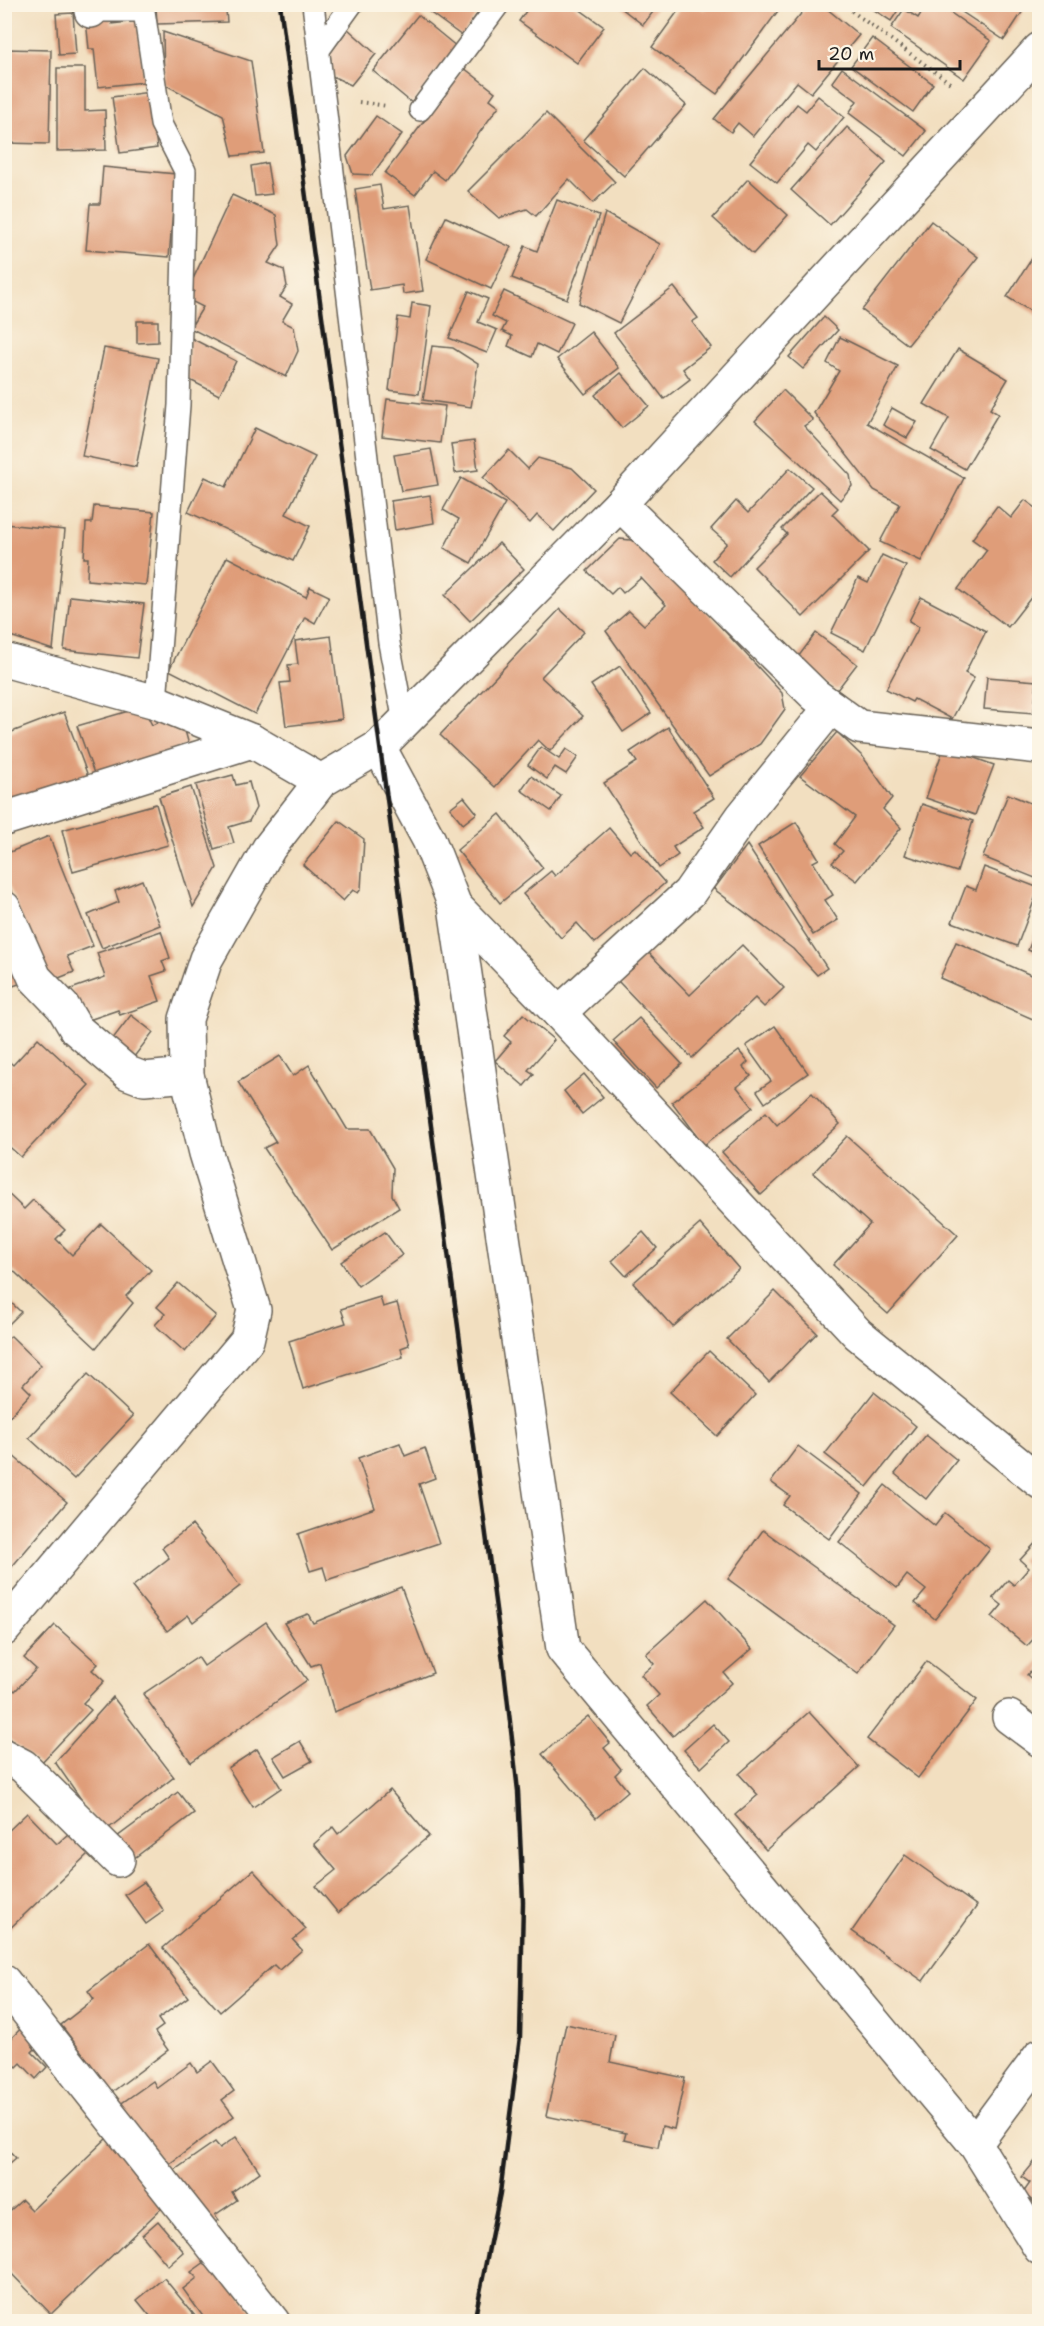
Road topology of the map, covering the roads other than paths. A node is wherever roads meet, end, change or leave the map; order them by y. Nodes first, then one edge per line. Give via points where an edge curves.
1 (313, 4) edge
2 (352, 4) edge
3 (499, 4) edge
4 (90, 8) edge
5 (1040, 49) edge
6 (319, 50) junction
7 (420, 110) road end
8 (620, 504) junction
9 (4, 660) edge
10 (156, 702) junction
11 (831, 707) junction
12 (404, 722) junction
13 (252, 741) junction
14 (379, 747) junction
15 (1040, 747) edge
16 (321, 781) junction
17 (4, 819) edge
18 (455, 906) junction
19 (4, 908) edge
20 (559, 1013) junction
21 (187, 1075) junction
22 (1040, 1482) edge
23 (4, 1629) edge
24 (1009, 1717) dead end
25 (1040, 1740) edge
26 (4, 1756) edge
27 (118, 1860) dead end
28 (4, 1982) edge
29 (1040, 2056) edge
30 (975, 2145) junction
31 (1040, 2248) edge
32 (273, 2322) edge

1 - 6 lane
2 - 6 lane
3 - 7 lane
4 - 10 lane via 144,10 161,124 185,171 179,405
5 - 8 street
6 - 12 lane via 388,643
8 - 11 street
8 - 12 street
9 - 10 street
10 - 13 street
11 - 15 street via 859,727
11 - 20 street via 742,817 689,893
12 - 14 street
13 - 16 street
13 - 17 street
14 - 16 street
14 - 18 street via 429,840
16 - 21 street via 269,848 206,959 186,1018
18 - 20 street
18 - 30 street via 563,1649
19 - 21 street via 35,978 63,1007 76,1029 128,1073 144,1079
20 - 22 street via 858,1334
21 - 23 street via 206,1153 254,1310 247,1340
24 - 25 street
26 - 27 street via 23,1766
28 - 32 street
29 - 30 street
30 - 31 street

